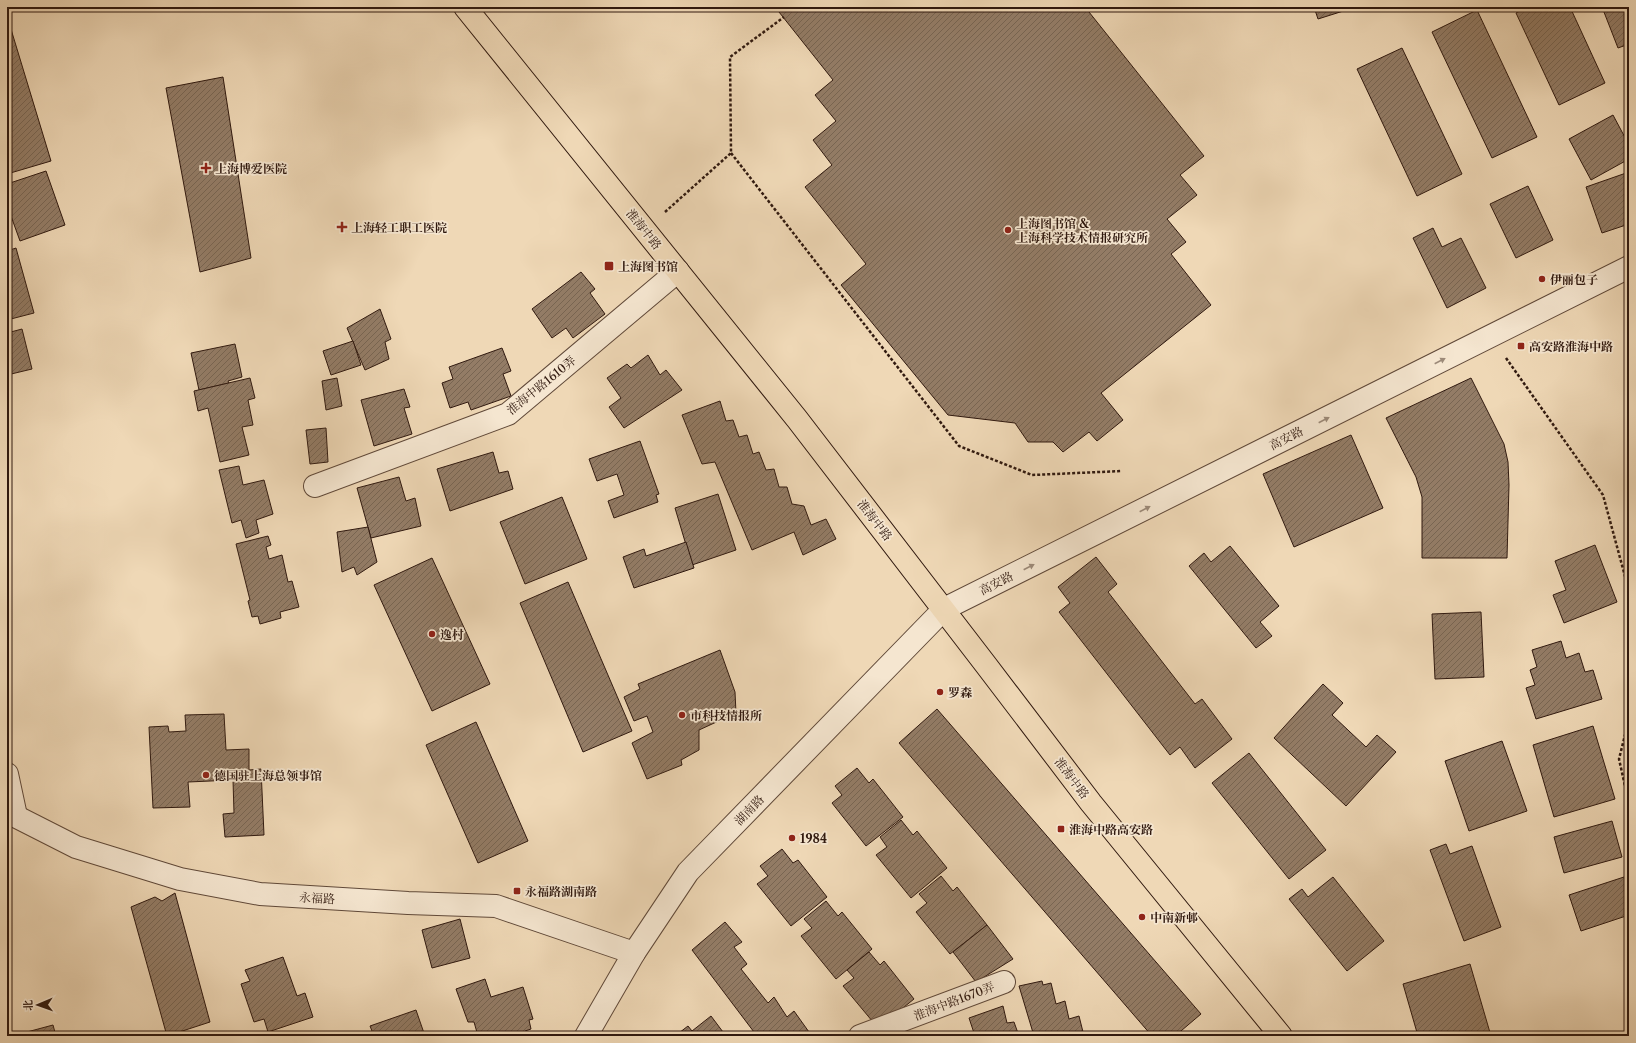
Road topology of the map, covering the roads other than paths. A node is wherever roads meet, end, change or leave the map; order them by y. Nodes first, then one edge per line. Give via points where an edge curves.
1 (466, 7) edge
2 (1629, 267) edge
3 (678, 271) junction
4 (315, 486) dead end
5 (944, 609) junction
6 (7, 774) edge
7 (12, 814) edge
8 (634, 953) junction
9 (1004, 982) dead end
10 (586, 1036) edge
11 (860, 1036) edge
12 (1281, 1036) edge

1 - 3 main road, 淮海中路
5 -> 2 street, 高安路
3 - 4 street, 淮海中路1610弄 via 508,414
3 - 5 main road, 淮海中路
5 - 8 street, 湖南路 via 688,872
5 - 12 main road, 淮海中路 via 1091,803
6 - 7 street
7 - 8 street, 永福路 via 76,847 180,879 260,894 496,906
8 - 10 street, 湖南路
9 - 11 street, 淮海中路1670弄

